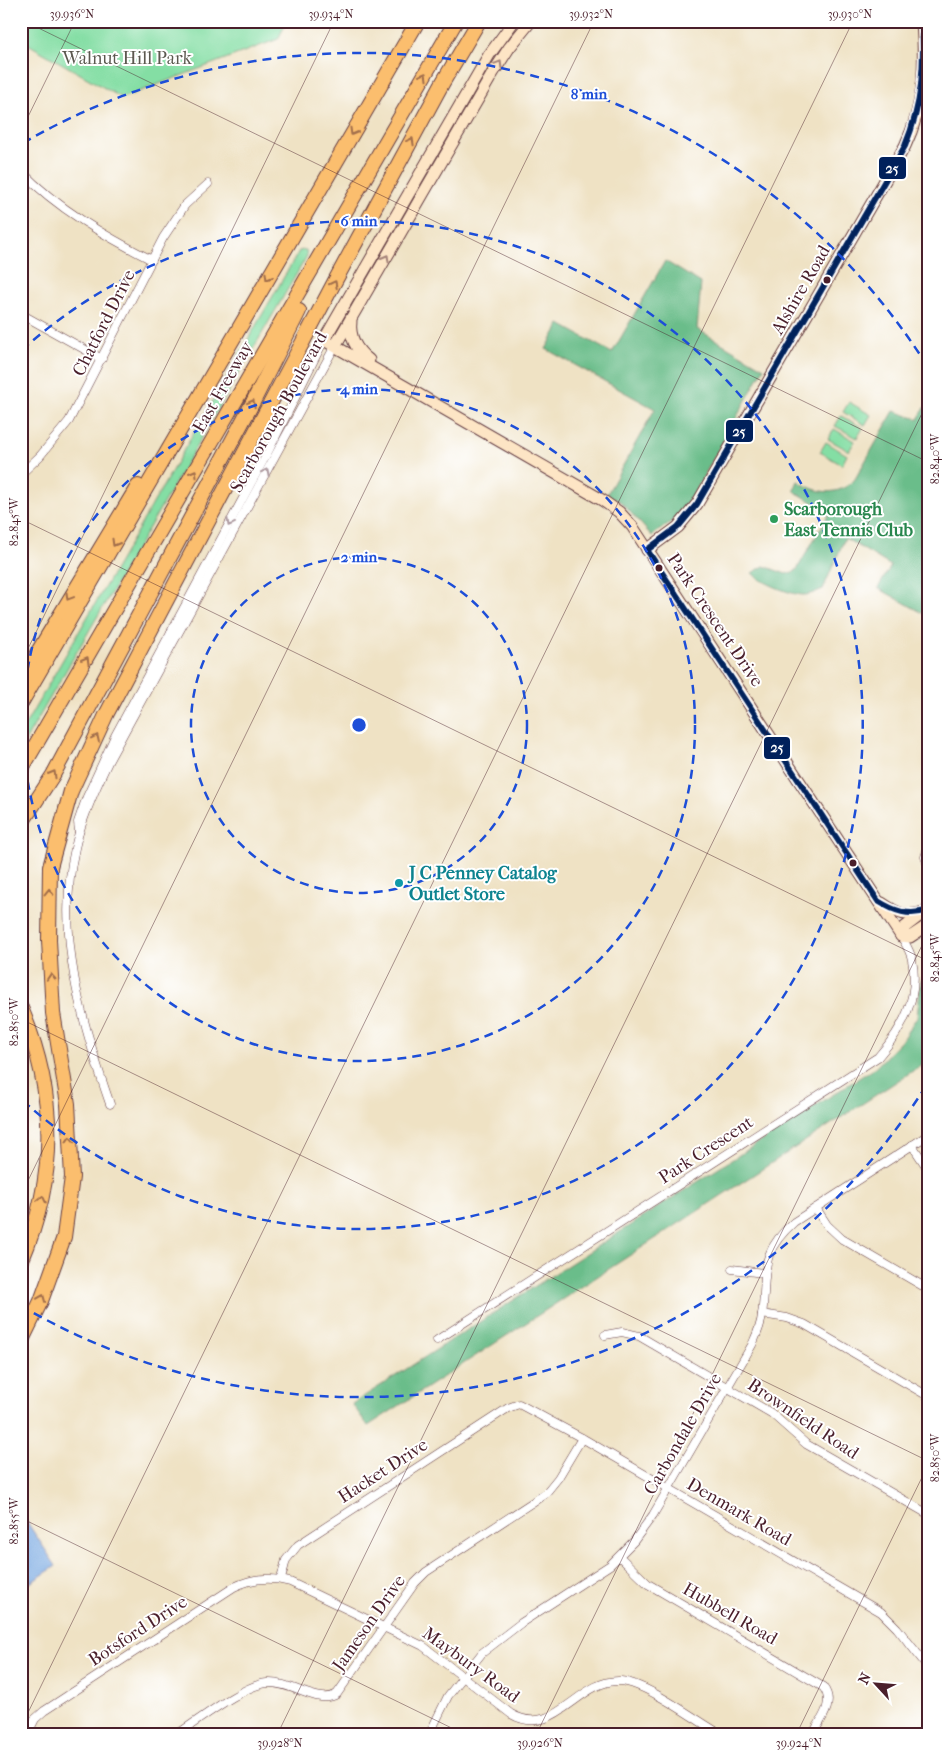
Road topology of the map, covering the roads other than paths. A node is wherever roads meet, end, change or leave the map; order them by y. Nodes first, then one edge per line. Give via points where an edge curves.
1 (418, 21) edge
2 (456, 21) edge
3 (479, 21) edge
4 (514, 21) edge
5 (531, 21) edge
6 (922, 21) edge
7 (21, 171) edge
8 (208, 184) dead end
9 (322, 253) junction
10 (152, 260) junction
11 (322, 308) junction
12 (21, 314) edge
13 (352, 316) junction
14 (244, 319) junction
15 (324, 340) junction
16 (335, 346) junction
17 (102, 359) junction
18 (392, 379) junction
19 (21, 474) edge
20 (647, 550) junction
21 (51, 628) junction
22 (21, 671) edge
23 (21, 680) edge
24 (96, 692) junction
25 (21, 702) edge
26 (61, 702) junction
27 (21, 770) edge
28 (21, 783) edge
29 (24, 820) edge
30 (79, 832) junction
31 (928, 848) edge
32 (928, 865) edge
33 (878, 901) junction
34 (927, 910) edge
35 (928, 925) edge
36 (901, 936) junction
37 (21, 1008) edge
38 (53, 1013) junction
39 (110, 1104) dead end
40 (48, 1106) junction
41 (928, 1135) edge
42 (912, 1145) junction
43 (928, 1169) edge
44 (816, 1208) junction
45 (21, 1262) edge
46 (732, 1269) dead end
47 (764, 1273) junction
48 (928, 1289) edge
49 (762, 1314) junction
50 (605, 1335) dead end
51 (437, 1340) dead end
52 (21, 1342) edge
53 (728, 1388) junction
54 (928, 1396) edge
55 (519, 1404) joint
56 (582, 1438) junction
57 (669, 1488) junction
58 (928, 1514) edge
59 (620, 1557) junction
60 (281, 1579) junction
61 (383, 1626) junction
62 (928, 1667) edge
63 (462, 1676) junction
64 (928, 1723) edge
65 (27, 1735) edge
66 (176, 1735) edge
67 (429, 1735) edge
68 (722, 1735) edge
69 (812, 1735) edge
70 (921, 1735) edge

1 -> 14 highway, East Freeway
9 -> 2 highway, East Freeway
11 -> 3 highway
4 - 15 street, Scarborough Boulevard via 494,48
13 -> 5 street, Scarborough Boulevard via 493,73
6 - 20 street, Alshire Road via 923,89 916,121 905,146 697,504 678,527
7 - 10 street via 64,208
8 - 10 street, Chatford Drive via 181,210
24 -> 9 highway via 253,402 311,288
26 -> 9 highway, East Freeway
10 - 17 street, Chatford Drive
11 - 24 highway via 224,474 124,658
38 -> 11 highway via 48,940 50,867 71,791 107,713
12 - 17 street
13 - 16 street, Scarborough Boulevard
13 - 18 street via 351,332 357,349
14 -> 21 highway
14 -> 25 highway, East Freeway
15 - 16 street, Park Crescent Drive
15 -> 30 street, Scarborough Boulevard via 266,456 115,736 86,799 78,822
16 - 18 street, Park Crescent Drive
30 -> 16 street, Scarborough Boulevard via 113,753
17 - 19 street, Chatford Drive via 69,420 45,451
18 - 20 street, Park Crescent Drive via 610,505 628,521
20 - 33 street, Park Crescent Drive
21 - 22 highway
21 - 23 highway
29 -> 24 highway via 53,775
26 - 27 highway, East Freeway
26 - 28 highway
30 - 39 street, Scarborough Boulevard via 70,875 69,950 82,1016
31 - 32 street via 925,857
33 - 34 street via 906,915 914,916
33 - 36 street, Park Crescent Drive
34 - 36 street via 905,927
35 - 36 street via 910,937
36 - 51 street, Park Crescent via 912,959 912,1003 894,1040 878,1057
37 - 40 highway via 43,1074
38 - 40 highway
52 -> 38 highway via 41,1301 64,1237 72,1177 68,1104
45 -> 40 highway via 36,1223 46,1178
41 - 42 street, Carbondale Drive
42 - 43 street
42 - 44 street, Carbondale Drive
44 - 47 street, Carbondale Drive via 780,1236
44 - 48 street via 842,1239
46 - 47 street
47 - 49 street, Carbondale Drive
49 - 53 street, Carbondale Drive via 752,1345
49 - 54 street via 804,1324
50 - 53 street, Brownfield Road via 622,1332 638,1336
53 - 57 street, Carbondale Drive
53 - 58 street, Brownfield Road via 771,1413 806,1444
55 - 56 street, Denmark Road
55 - 60 street, Hacket Drive via 508,1408 298,1545 286,1560
56 - 57 street, Denmark Road
56 - 61 street, Jameson Drive via 545,1494 426,1572 408,1590
57 - 59 street, Carbondale Drive via 643,1530
57 - 62 street, Denmark Road via 881,1612
59 - 63 street, Carbondale Drive via 494,1642
59 - 69 street, Hubbell Road via 648,1584 817,1682 828,1694 828,1707
60 - 61 street, Maybury Road
60 - 65 street, Botsford Drive via 257,1579 234,1587 44,1711 35,1718
61 - 63 street, Maybury Road via 423,1646
61 - 66 street, Jameson Drive via 333,1696 320,1698 290,1685 259,1684
63 - 67 street, Carbondale Drive
63 - 68 street, Maybury Road via 511,1714 528,1722 552,1716 598,1686 624,1682 641,1687
64 - 70 street

